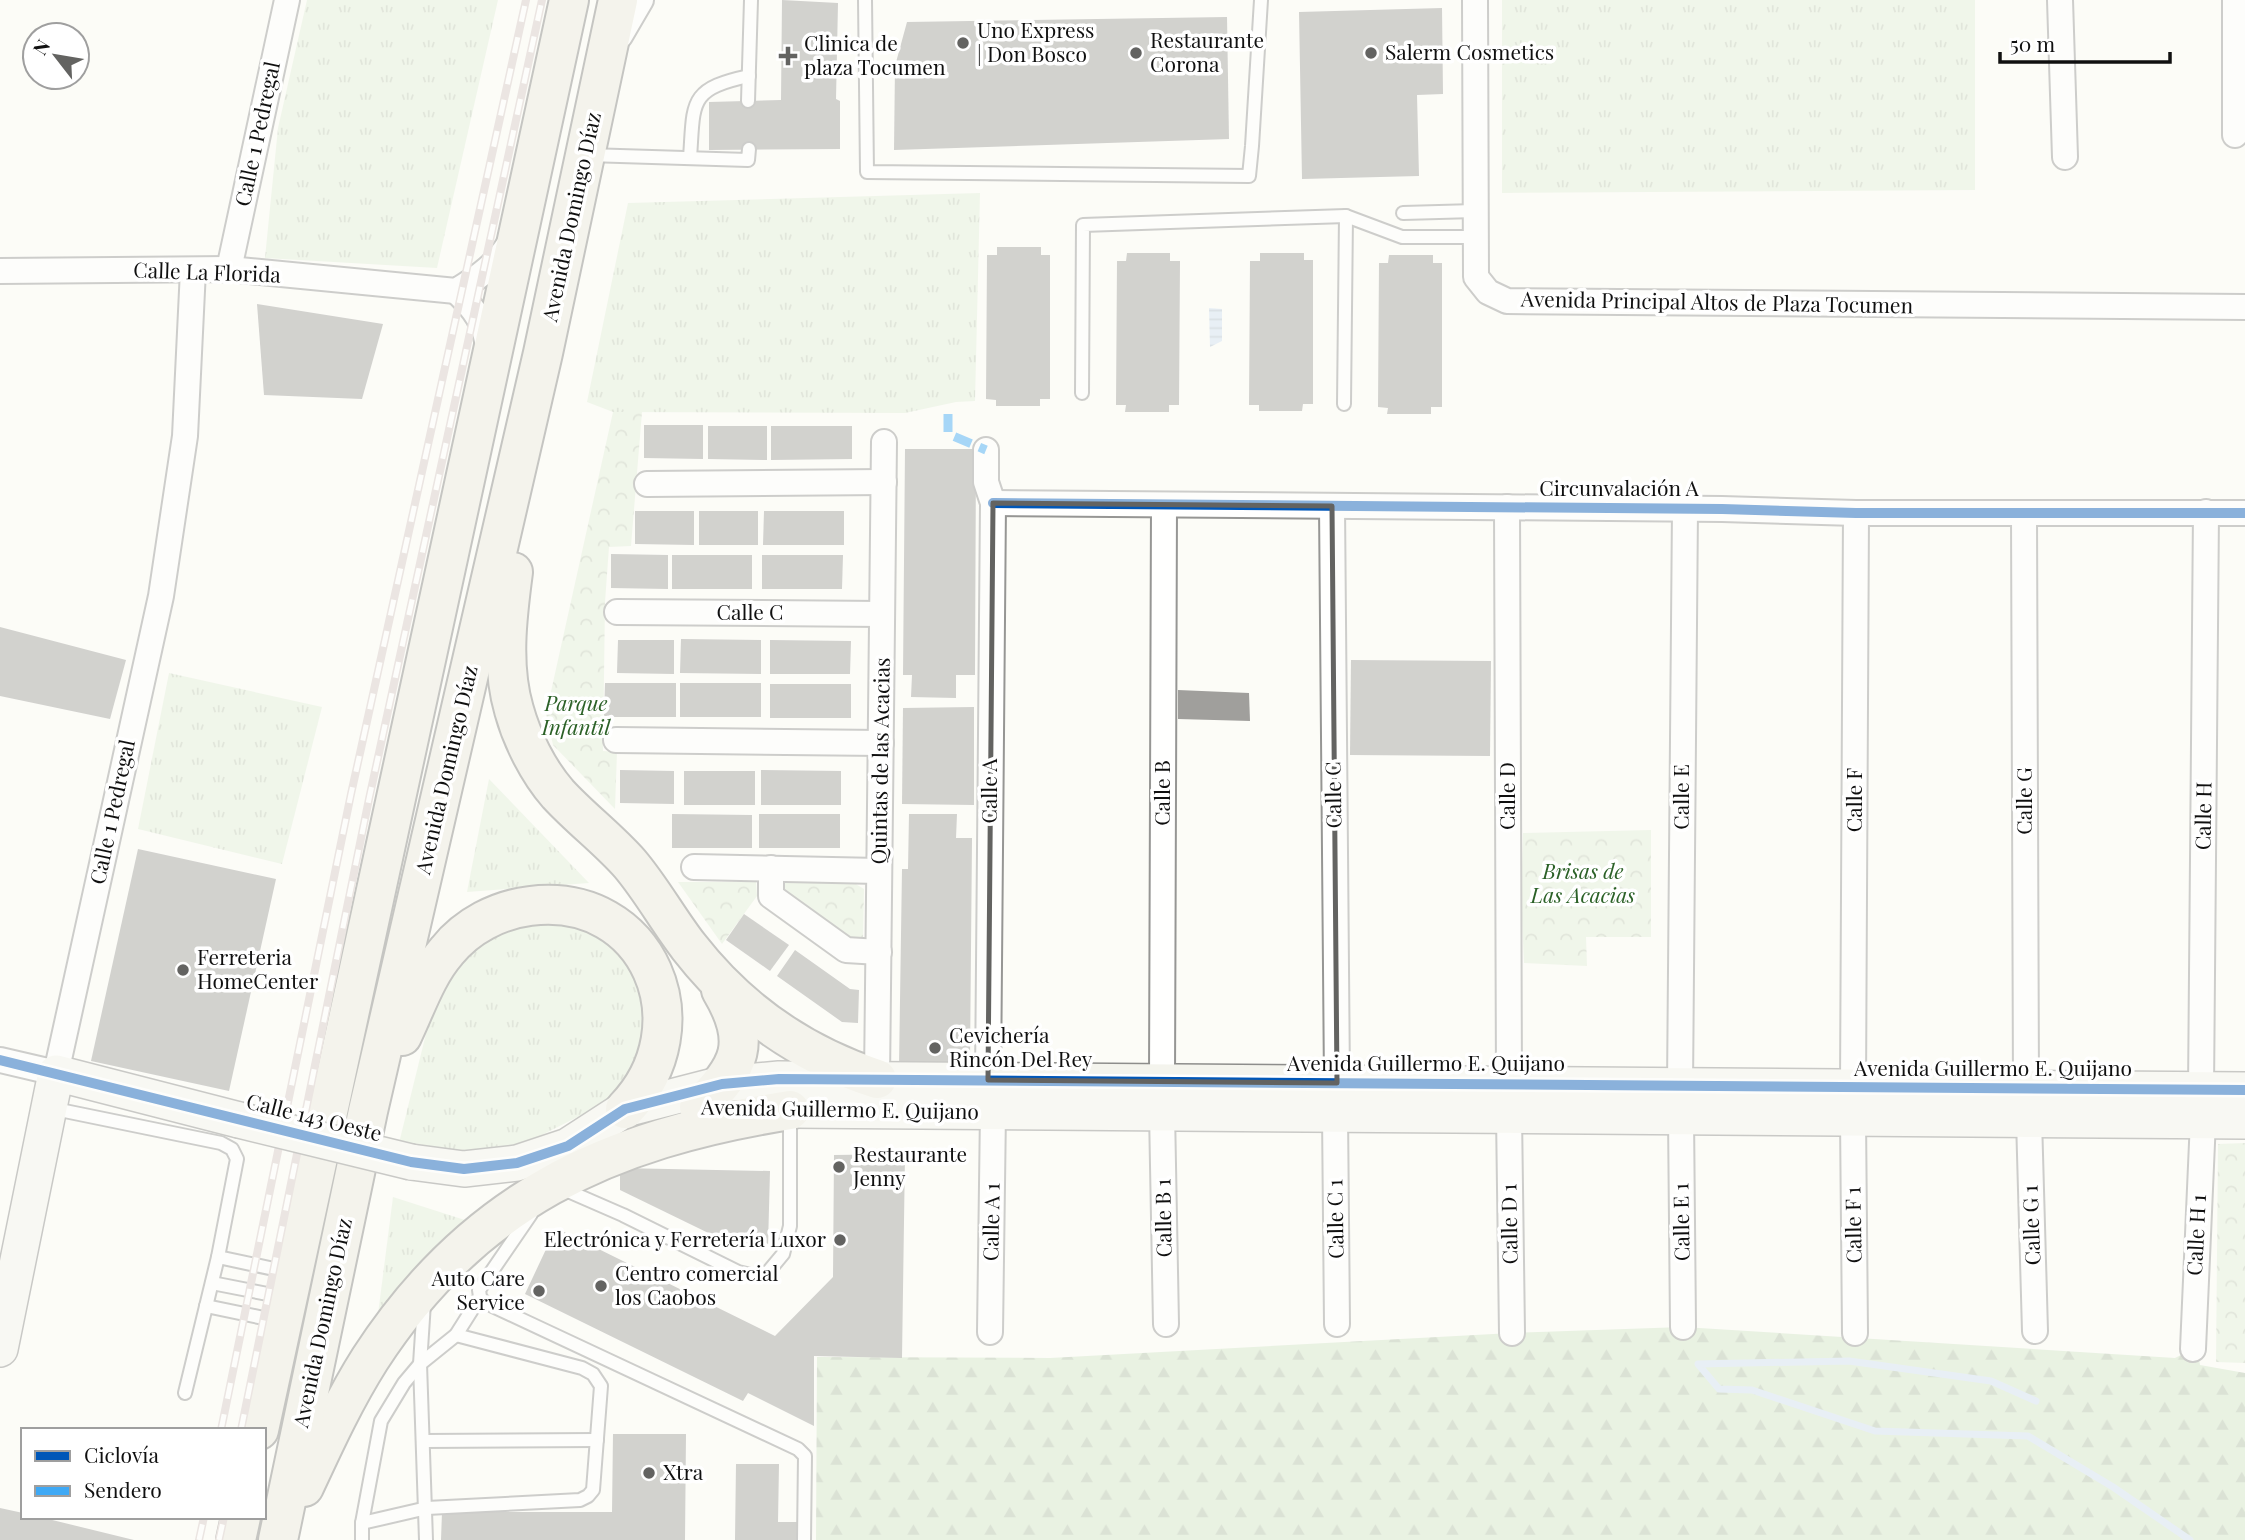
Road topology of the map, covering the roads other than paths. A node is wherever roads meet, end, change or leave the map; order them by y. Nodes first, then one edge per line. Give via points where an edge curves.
1 (286, 0) edge
2 (569, 0) edge
3 (618, 0) edge
4 (641, 0) edge
5 (751, 0) edge
6 (865, 0) edge
7 (1261, 0) edge
8 (1475, 0) edge
9 (2060, 0) edge
10 (2235, 0) edge
11 (605, 61) junction
12 (749, 76) junction
13 (748, 101) dead end
14 (2235, 135) dead end
15 (749, 149) dead end
16 (583, 155) junction
17 (2065, 157) dead end
18 (690, 158) junction
19 (1475, 211) junction
20 (1403, 213) dead end
21 (1346, 216) junction
22 (520, 223) junction
23 (1475, 237) junction
24 (229, 269) junction
25 (193, 270) junction
26 (0, 271) edge
27 (456, 291) junction
28 (2245, 307) edge
29 (543, 353) junction
30 (488, 366) junction
31 (1082, 393) dead end
32 (1345, 404) dead end
33 (884, 442) dead end
34 (986, 450) dead end
35 (884, 482) junction
36 (646, 484) dead end
37 (993, 503) junction
38 (1164, 505) junction
39 (1332, 506) junction
40 (1507, 507) junction
41 (1685, 509) junction
42 (2206, 512) junction
43 (1856, 513) junction
44 (2245, 513) edge
45 (2024, 514) junction
46 (617, 612) dead end
47 (882, 614) junction
48 (616, 740) dead end
49 (881, 743) junction
50 (694, 867) dead end
51 (771, 869) junction
52 (879, 871) junction
53 (879, 951) junction
54 (714, 978) junction
55 (0, 1060) edge
56 (56, 1073) junction
57 (877, 1079) junction
58 (837, 1080) junction
59 (2245, 1090) edge
60 (711, 1095) junction
61 (990, 1095) junction
62 (1146, 1097) junction
63 (1336, 1098) junction
64 (797, 1099) junction
65 (1509, 1100) junction
66 (1680, 1101) junction
67 (1853, 1102) junction
68 (2027, 1104) junction
69 (2202, 1105) junction
70 (49, 1108) junction
71 (368, 1111) junction
72 (619, 1113) junction
73 (2245, 1121) edge
74 (552, 1185) junction
75 (218, 1257) junction
76 (212, 1283) junction
77 (425, 1286) junction
78 (287, 1297) junction
79 (480, 1297) junction
80 (206, 1306) junction
81 (1166, 1324) dead end
82 (1337, 1324) dead end
83 (1683, 1327) dead end
84 (2035, 1331) dead end
85 (990, 1332) dead end
86 (1512, 1333) dead end
87 (1855, 1333) dead end
88 (456, 1335) junction
89 (0, 1349) edge
90 (2193, 1349) dead end
91 (420, 1364) junction
92 (185, 1392) dead end
93 (259, 1428) edge
94 (597, 1440) junction
95 (424, 1441) junction
96 (427, 1508) junction
97 (240, 1519) edge
98 (362, 1523) junction
99 (236, 1540) edge
100 (279, 1540) edge
101 (362, 1540) edge
102 (426, 1540) edge
103 (804, 1540) edge

1 - 24 street, Calle 1 Pedregal
2 - 22 main road, Avenida Domingo Díaz
3 - 11 main road, Avenida Domingo Díaz
4 - 11 street
5 - 12 lane
6 - 7 lane via 867,172 1248,176
8 - 19 street, Avenida Principal Altos de Plaza Tocumen
9 - 17 street
10 - 14 street
11 - 16 main road, Avenida Domingo Díaz
12 - 13 lane
12 - 18 lane via 719,82 704,92 694,106
15 - 18 lane via 748,160
16 - 18 lane
16 - 29 main road, Avenida Domingo Díaz
19 - 20 lane
19 - 23 street, Avenida Principal Altos de Plaza Tocumen
21 - 23 lane via 1402,237
21 - 31 lane via 1083,225
21 - 32 lane
22 - 27 street via 494,263
22 - 30 main road, Avenida Domingo Díaz
23 - 28 street, Avenida Principal Altos de Plaza Tocumen via 1476,277 1488,292 1507,301
24 - 25 street, Calle La Florida
24 - 27 street, Calle La Florida
25 - 26 street, Calle La Florida
25 - 56 street, Calle 1 Pedregal via 186,436 161,596
27 - 30 street via 483,324
29 - 54 main road via 511,587 506,652 514,710 546,777 629,863
29 - 71 main road, Avenida Domingo Díaz
30 - 78 main road, Avenida Domingo Díaz
33 - 35 street, Quintas de las Acacias
34 - 37 street, Calle A via 986,482
35 - 36 street
35 - 47 street, Quintas de las Acacias
37 - 38 street, Circunvalación A
37 - 61 street, Calle A
38 - 39 street, Circunvalación A
38 - 62 street, Calle B
39 - 40 street, Circunvalación A
39 - 63 street, Calle C
40 - 41 street, Circunvalación A
40 - 65 street, Calle D
41 - 43 street, Circunvalación A
41 - 66 street, Calle E
42 - 44 street, Circunvalación A
42 - 45 street, Circunvalación A
42 - 69 street, Calle H
43 - 45 street, Circunvalación A
43 - 67 street, Calle F
45 - 68 street, Calle G
46 - 47 street, Calle C
47 - 49 street, Quintas de las Acacias
48 - 49 street
49 - 52 street, Quintas de las Acacias
50 - 51 street
51 - 52 street
51 - 53 street via 771,896 846,950
52 - 53 street, Quintas de las Acacias
53 - 57 street, Quintas de las Acacias
54 - 57 main road via 783,1035
54 - 60 main road via 739,1040 738,1056
55 - 56 street, Calle 143 Oeste
56 - 70 street, Calle 1 Pedregal
56 - 72 street, Calle 143 Oeste, bridge via 411,1162 464,1169 517,1163 568,1146
57 - 58 street, Avenida Guillermo E. Quijano
57 - 61 street, Avenida Guillermo E. Quijano
58 - 60 street, Avenida Guillermo E. Quijano via 779,1079
58 - 64 lane
59 - 69 street, Avenida Guillermo E. Quijano
60 - 64 street, Avenida Guillermo E. Quijano via 742,1105
60 - 72 street, Avenida Guillermo E. Quijano via 631,1120
61 - 62 street, Avenida Guillermo E. Quijano
61 - 64 street, Avenida Guillermo E. Quijano
61 - 85 street, Calle A 1
62 - 63 street, Avenida Guillermo E. Quijano
62 - 81 street, Calle B 1
63 - 65 street, Avenida Guillermo E. Quijano
63 - 82 street, Calle C 1
64 - 74 main road via 671,1134
64 - 74 lane via 790,1226 783,1254 768,1272 755,1276 738,1272
65 - 66 street, Avenida Guillermo E. Quijano
65 - 86 street, Calle D 1
66 - 67 street, Avenida Guillermo E. Quijano
66 - 83 street, Calle E 1
67 - 68 street, Avenida Guillermo E. Quijano
67 - 87 street, Calle F 1
68 - 69 street, Avenida Guillermo E. Quijano
68 - 84 street, Calle G 1
69 - 73 street, Avenida Guillermo E. Quijano
69 - 90 street, Calle H 1
70 - 75 lane via 232,1149 237,1159
70 - 89 street, Calle 1 Pedregal
71 - 72 main road via 430,977 448,949 489,918 540,905 572,907 602,916 628,935 649,962 661,997 660,1046 648,1080
71 - 100 main road, Avenida Domingo Díaz
74 - 77 main road via 481,1231
74 - 79 lane via 479,1290
75 - 76 lane
75 - 78 lane
76 - 78 lane
76 - 80 lane
77 - 91 lane
77 - 100 main road via 352,1389
78 - 80 lane
78 - 93 main road, Avenida Domingo Díaz
79 - 88 lane
79 - 103 lane via 798,1449 805,1456
80 - 92 lane
88 - 91 lane
88 - 94 lane via 593,1374 601,1386
91 - 95 lane
91 - 98 lane via 381,1421
94 - 95 lane
94 - 96 lane via 593,1490 580,1500
95 - 96 lane
96 - 98 lane
96 - 102 lane
97 - 99 main road
98 - 101 lane

